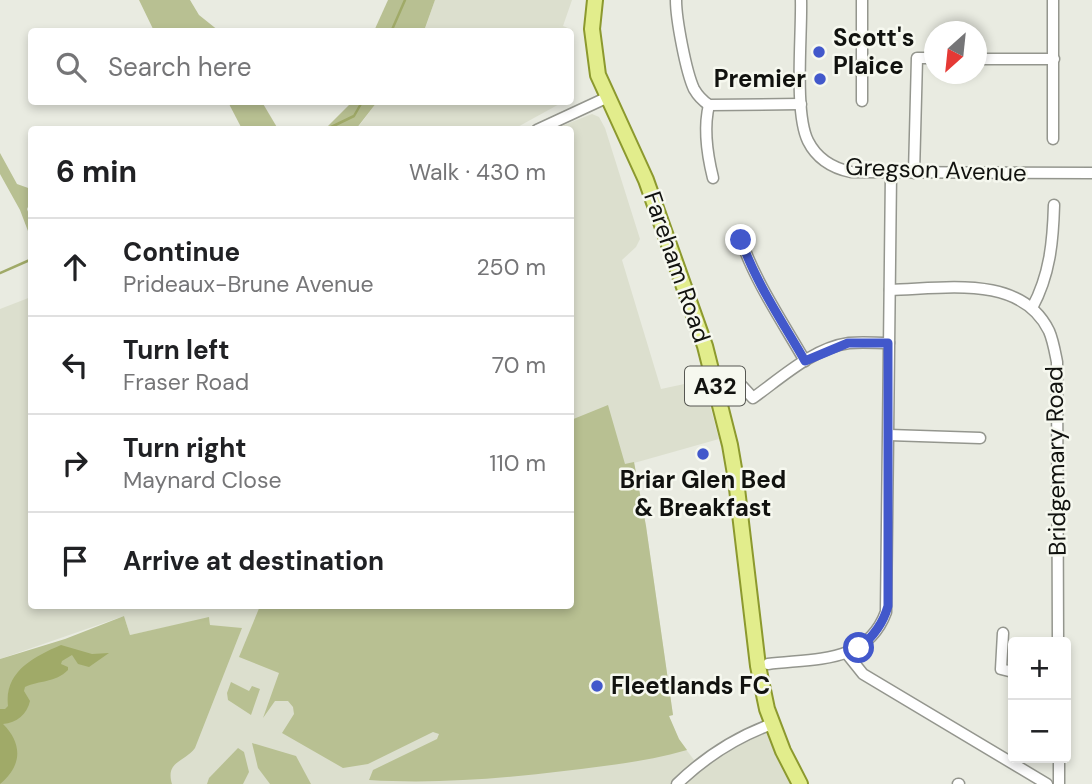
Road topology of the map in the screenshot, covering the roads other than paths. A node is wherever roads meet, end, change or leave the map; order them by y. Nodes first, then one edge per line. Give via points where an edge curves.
1 (595, 0) edge
2 (676, 0) edge
3 (801, 0) edge
4 (862, 0) edge
5 (1053, 0) edge
6 (924, 58) edge
7 (987, 59) edge
8 (1054, 59) junction
9 (606, 98) junction
10 (862, 101) dead end
11 (802, 104) junction
12 (709, 106) junction
13 (546, 126) edge
14 (1053, 139) dead end
15 (891, 173) junction
16 (914, 173) junction
17 (1091, 173) edge
18 (713, 177) dead end
19 (1054, 205) dead end
20 (741, 240) dead end
21 (890, 290) junction
22 (1032, 308) junction
23 (888, 343) junction
24 (805, 361) junction
25 (741, 384) dead end
26 (889, 435) junction
27 (980, 438) dead end
28 (1003, 633) dead end
29 (1058, 637) edge
30 (847, 654) junction
31 (768, 664) dead end
32 (1008, 671) edge
33 (772, 724) junction
34 (1059, 763) edge
35 (677, 784) edge
36 (800, 784) edge
37 (1047, 784) edge
38 (1059, 784) edge

1 - 9 main road, Fareham Road / A32 via 593,51
2 - 12 street via 693,88
3 - 11 street, Gregson Avenue
4 - 10 street
5 - 8 street
6 - 16 street via 917,58
7 - 8 street
8 - 14 street
9 - 13 street
9 - 33 main road, Fareham Road / A32 via 646,180 708,358 734,469 758,666
11 - 12 street
11 - 15 street, Gregson Avenue via 804,131 823,160 851,173
12 - 18 street via 706,134
15 - 16 street, Gregson Avenue
15 - 21 street
16 - 17 street, Gregson Avenue
19 - 22 street via 1047,274
20 - 24 street via 758,280
21 - 22 street, Bridgemary Road via 997,290
21 - 23 street
22 - 29 street, Bridgemary Road via 1049,331 1057,362
23 - 24 street via 848,343
23 - 26 street
24 - 25 street via 753,398
26 - 27 street
26 - 30 street via 888,606 876,632
28 - 32 street via 1001,669
30 - 31 street
30 - 37 street via 863,674
33 - 35 street via 727,745
33 - 36 main road, Fareham Road / A32
34 - 38 street

